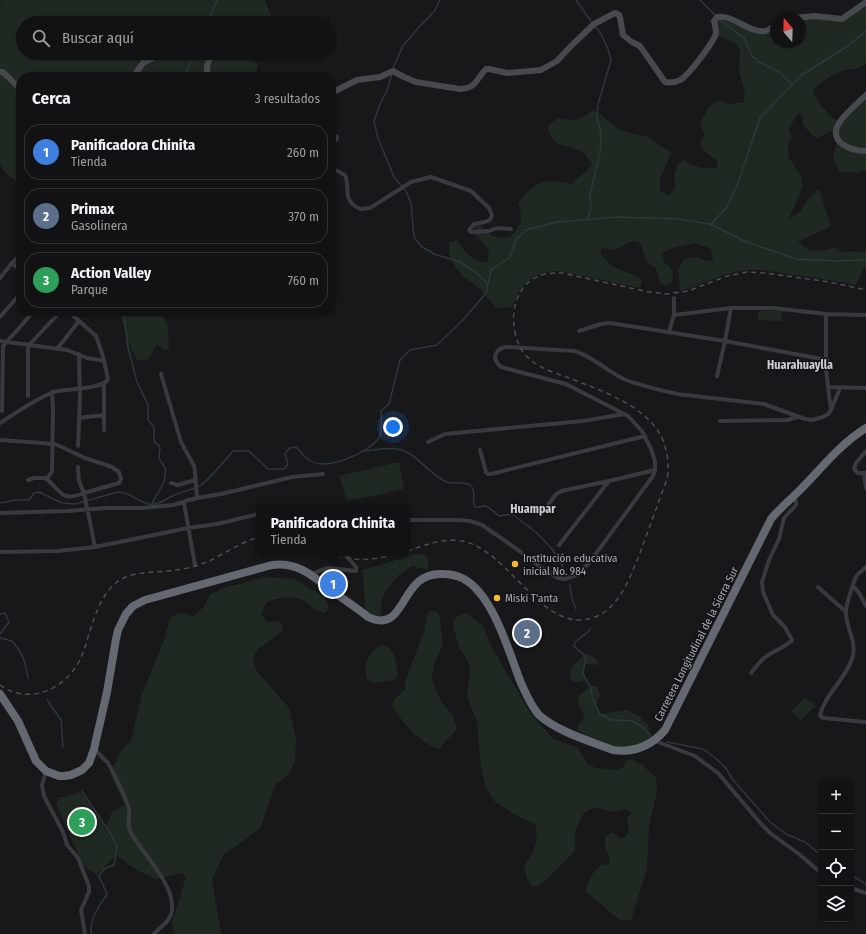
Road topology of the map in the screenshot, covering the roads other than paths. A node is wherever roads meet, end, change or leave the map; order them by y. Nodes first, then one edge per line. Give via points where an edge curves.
1 (866, 2) edge
2 (806, 17) edge
3 (770, 28) edge
4 (149, 60) edge
5 (209, 60) edge
6 (0, 72) edge
7 (137, 72) edge
8 (207, 72) edge
9 (16, 85) edge
10 (336, 91) edge
11 (866, 95) edge
12 (866, 151) edge
13 (336, 170) edge
14 (511, 228) dead end
15 (16, 259) edge
16 (12, 263) junction
17 (16, 267) edge
18 (0, 278) edge
19 (674, 298) dead end
20 (16, 299) edge
21 (731, 308) junction
22 (826, 314) junction
23 (674, 315) junction
24 (866, 315) edge
25 (29, 316) edge
26 (56, 316) edge
27 (74, 316) edge
28 (0, 317) edge
29 (79, 321) junction
30 (579, 331) dead end
31 (669, 332) junction
32 (0, 341) edge
33 (726, 341) junction
34 (6, 342) junction
35 (29, 345) junction
36 (57, 349) junction
37 (78, 354) junction
38 (827, 360) junction
39 (104, 361) junction
40 (161, 374) dead end
41 (717, 376) dead end
42 (104, 383) junction
43 (828, 387) junction
44 (840, 388) junction
45 (866, 388) edge
46 (80, 389) junction
47 (52, 392) junction
48 (28, 396) dead end
49 (831, 410) junction
50 (2, 411) dead end
51 (624, 414) junction
52 (104, 416) junction
53 (798, 417) junction
54 (79, 418) junction
55 (720, 420) dead end
56 (0, 423) edge
57 (866, 428) edge
58 (104, 430) dead end
59 (645, 436) junction
60 (0, 440) edge
61 (428, 442) dead end
62 (53, 444) junction
63 (78, 446) dead end
64 (480, 450) dead end
65 (866, 451) edge
66 (78, 467) dead end
67 (655, 470) junction
68 (865, 473) edge
69 (323, 474) dead end
70 (47, 479) junction
71 (28, 480) dead end
72 (196, 481) junction
73 (609, 481) junction
74 (171, 483) dead end
75 (866, 488) edge
76 (84, 494) junction
77 (197, 496) junction
78 (793, 497) junction
79 (184, 502) junction
80 (88, 510) junction
81 (0, 513) edge
82 (256, 515) edge
83 (541, 515) dead end
84 (410, 520) edge
85 (188, 528) junction
86 (559, 545) dead end
87 (95, 547) junction
88 (0, 552) edge
89 (347, 556) edge
90 (195, 565) dead end
91 (866, 567) edge
92 (311, 574) junction
93 (853, 586) junction
94 (818, 587) dead end
95 (866, 606) edge
96 (846, 612) junction
97 (751, 673) dead end
98 (0, 694) edge
99 (866, 721) edge
100 (655, 741) junction
101 (94, 750) junction
102 (46, 771) junction
103 (818, 870) edge
104 (854, 889) edge
105 (866, 893) edge
106 (85, 934) edge
107 (154, 934) edge

1 - 2 street via 842,19
3 - 10 street via 765,31 759,30 728,18 717,17 714,21 716,34 710,44 688,74 671,84 666,82 640,46 623,35 619,15 615,13 594,24 557,61 541,70 507,73 486,69 474,84 460,89 416,82 393,71 380,77 358,80
4 - 7 street
5 - 8 street
6 - 9 street
11 - 12 street via 840,121 837,137 847,148
13 - 14 street via 345,175 347,197 360,209 370,208 411,182 431,177 471,191 489,208 492,215 490,220 474,224 469,230 471,232
15 - 16 street
16 - 17 street
16 - 18 street
19 - 23 street
20 - 28 street
21 - 22 street via 773,308
21 - 23 street
21 - 33 street
22 - 24 street
22 - 38 street
23 - 31 street
25 - 34 street
26 - 35 street
27 - 29 street
29 - 36 street
29 - 39 street via 96,336
30 - 31 street via 610,323
31 - 33 street
32 - 34 street
33 - 38 street
33 - 41 street
34 - 35 street
34 - 50 street via 2,352
35 - 36 street
35 - 48 street
36 - 37 street
37 - 39 street
37 - 46 street
38 - 43 street
39 - 42 street via 108,379
40 - 72 street via 181,442 194,466
42 - 46 street
42 - 52 street
43 - 44 street
43 - 49 street
44 - 45 street
44 - 49 street
46 - 47 street
46 - 54 street
47 - 56 street
47 - 62 street
49 - 53 street via 818,419
51 - 53 street via 566,384 502,367 497,362 496,354 500,348 506,346 574,351 582,353 626,380 677,394 764,404
51 - 59 street
51 - 61 street via 583,421 445,434
52 - 54 street
52 - 58 street
53 - 55 street via 787,420
54 - 63 street
57 - 78 highway, Carretera Longitudinal de la Sierra Sur via 847,442
59 - 64 street via 488,474
59 - 67 street via 654,457
60 - 62 street
62 - 70 street via 52,471
62 - 76 street via 119,472 119,483
65 - 68 street via 854,467 856,472
66 - 76 street
67 - 73 street
67 - 84 street via 650,481 589,563 576,575 565,579 547,572 482,525 458,520
68 - 75 street
69 - 77 street via 292,477 221,494
70 - 71 street
70 - 76 street via 63,495 71,497
72 - 74 street via 178,486
72 - 77 street
73 - 83 street via 561,491
73 - 86 street
76 - 80 street
77 - 79 street
78 - 97 street via 796,505 784,518 779,539 762,582 763,592 773,615 785,627 792,640 787,646 763,658
78 - 100 highway, Carretera Longitudinal de la Sierra Sur via 772,519 665,730
79 - 80 street via 142,508
79 - 85 street
80 - 81 street
80 - 87 street
82 - 85 street
85 - 87 street
85 - 90 street
87 - 88 street via 58,551
89 - 92 street via 356,567 356,571 328,568
91 - 93 street via 858,574
92 - 100 highway, Carretera Longitudinal de la Sierra Sur via 368,617 380,620 395,616 414,585 420,580 439,574 460,577 478,590 488,605 530,701 540,715 560,729 613,750 633,750
92 - 101 highway, Carretera Longitudinal de la Sierra Sur via 290,565 272,565 145,600 133,606 121,622 116,639
93 - 95 street
93 - 96 street
94 - 96 street
96 - 99 street via 854,641 852,657 848,669 820,715 824,718
98 - 102 highway via 18,721 36,761
100 - 103 street via 695,756 718,773 770,833
101 - 102 highway, Carretera Longitudinal de la Sierra Sur via 89,763 77,772 59,776
101 - 107 street via 108,763 114,774 129,808 131,833 152,862 169,893 172,910 170,916
102 - 106 street via 42,785 44,796 67,845 78,858 89,886 81,910
104 - 105 street

